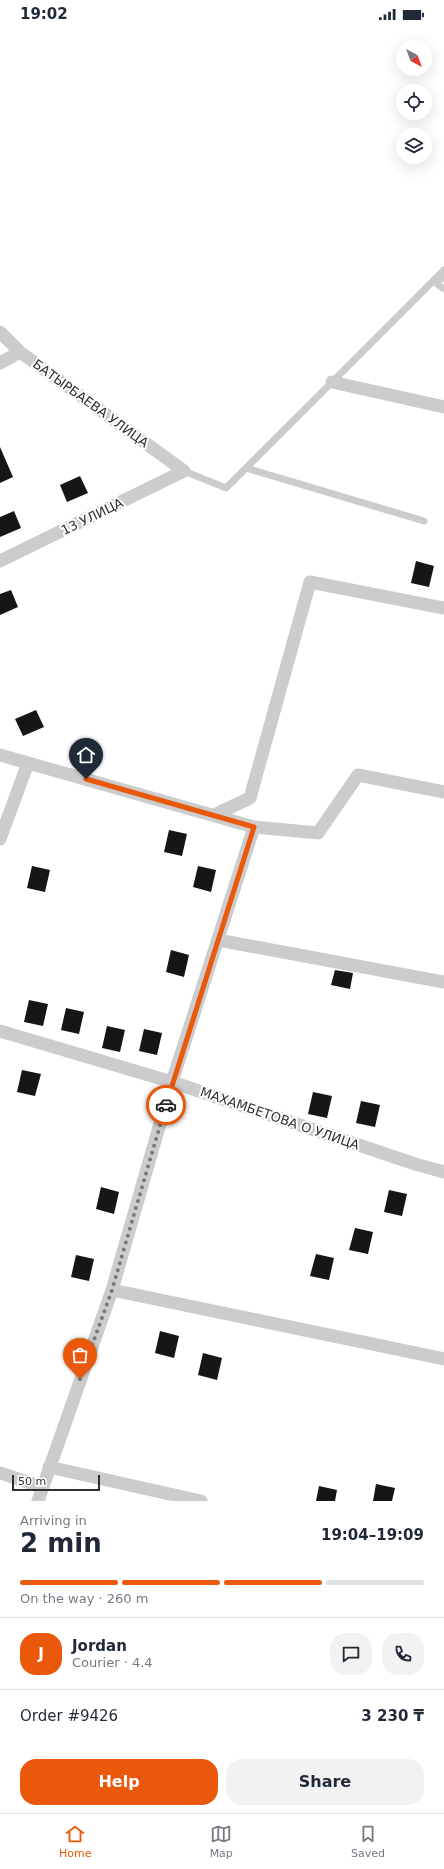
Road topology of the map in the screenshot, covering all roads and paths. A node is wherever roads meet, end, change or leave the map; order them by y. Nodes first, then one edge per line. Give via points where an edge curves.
1 (444, 270) edge
2 (444, 278) edge
3 (433, 281) junction
4 (444, 289) edge
5 (0, 332) edge
6 (20, 352) junction
7 (0, 363) edge
8 (332, 382) junction
9 (444, 407) edge
10 (246, 468) junction
11 (184, 471) junction
12 (424, 521) dead end
13 (0, 561) edge
14 (444, 608) edge
15 (0, 755) edge
16 (28, 763) junction
17 (444, 792) edge
18 (214, 816) junction
19 (254, 827) junction
20 (0, 839) edge
21 (218, 940) junction
22 (444, 982) edge
23 (0, 1031) edge
24 (172, 1082) junction
25 (444, 1172) edge
26 (112, 1290) junction
27 (444, 1359) edge
28 (49, 1467) junction
29 (0, 1473) edge
30 (42, 1487) junction
31 (38, 1501) edge
32 (201, 1501) edge

1 - 3 lane
2 - 3 lane
3 - 4 lane
3 - 8 lane
5 - 6 street, БАТЫРБАЕВА УЛИЦА
6 - 7 street
6 - 11 street, БАТЫРБАЕВА УЛИЦА
8 - 9 street
8 - 10 lane
10 - 11 lane via 226,488
10 - 12 lane
11 - 13 street, 13 УЛИЦА
14 - 18 street via 310,582 250,798
15 - 16 street
16 - 18 street
16 - 20 street
17 - 19 street via 358,775 318,833
18 - 19 street
19 - 21 street
21 - 22 street
21 - 24 street
23 - 24 street, МАХАМБЕТОВА О УЛИЦА
24 - 25 street, МАХАМБЕТОВА О УЛИЦА
24 - 26 street
26 - 27 street
26 - 28 street
28 - 30 street
28 - 32 street
29 - 30 street
30 - 31 street

